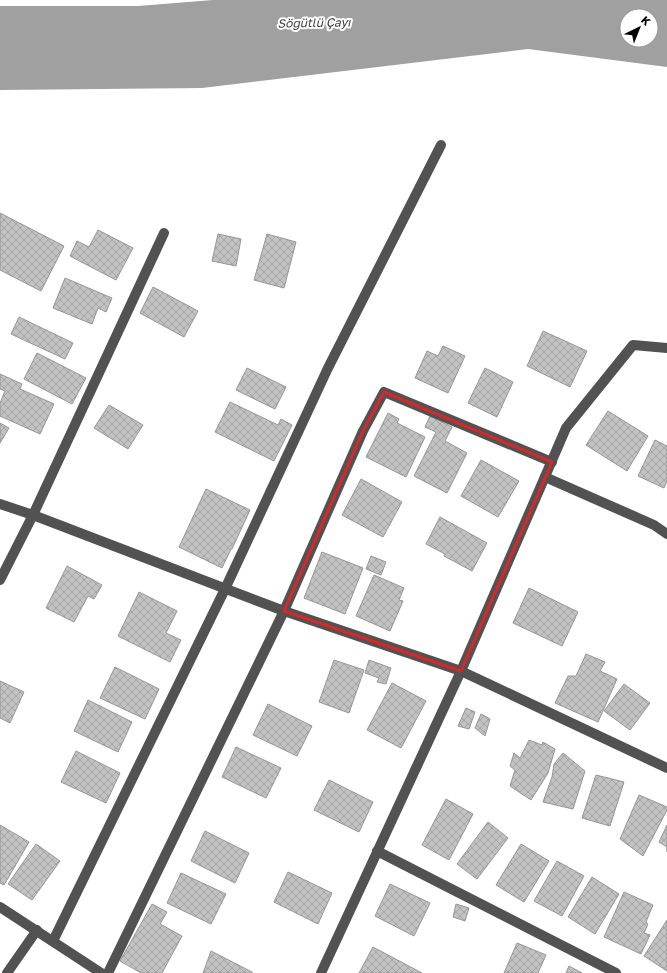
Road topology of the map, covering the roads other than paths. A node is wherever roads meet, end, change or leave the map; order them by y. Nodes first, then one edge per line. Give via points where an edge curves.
1 (441, 145) dead end
2 (164, 233) dead end
3 (667, 348) edge
4 (552, 462) junction
5 (545, 477) junction
6 (0, 504) edge
7 (33, 515) junction
8 (667, 534) edge
9 (0, 580) edge
10 (225, 589) junction
11 (284, 611) junction
12 (461, 672) junction
13 (667, 768) edge
14 (377, 851) junction
15 (0, 907) edge
16 (37, 930) junction
17 (53, 941) junction
18 (7, 973) edge
19 (101, 973) edge
20 (108, 973) edge
21 (321, 973) edge
22 (616, 973) edge

1 - 10 street via 328,368
2 - 7 street
3 - 4 street via 633,345 566,428
4 - 5 street
4 - 11 street via 384,392 363,431
5 - 8 street via 654,525
5 - 12 street
6 - 7 street
7 - 9 street
7 - 10 street
10 - 11 street
10 - 17 street
11 - 12 street
11 - 20 street
12 - 13 street
12 - 14 street
14 - 21 street
14 - 22 street
15 - 16 street
16 - 17 street
16 - 18 street
17 - 19 street

